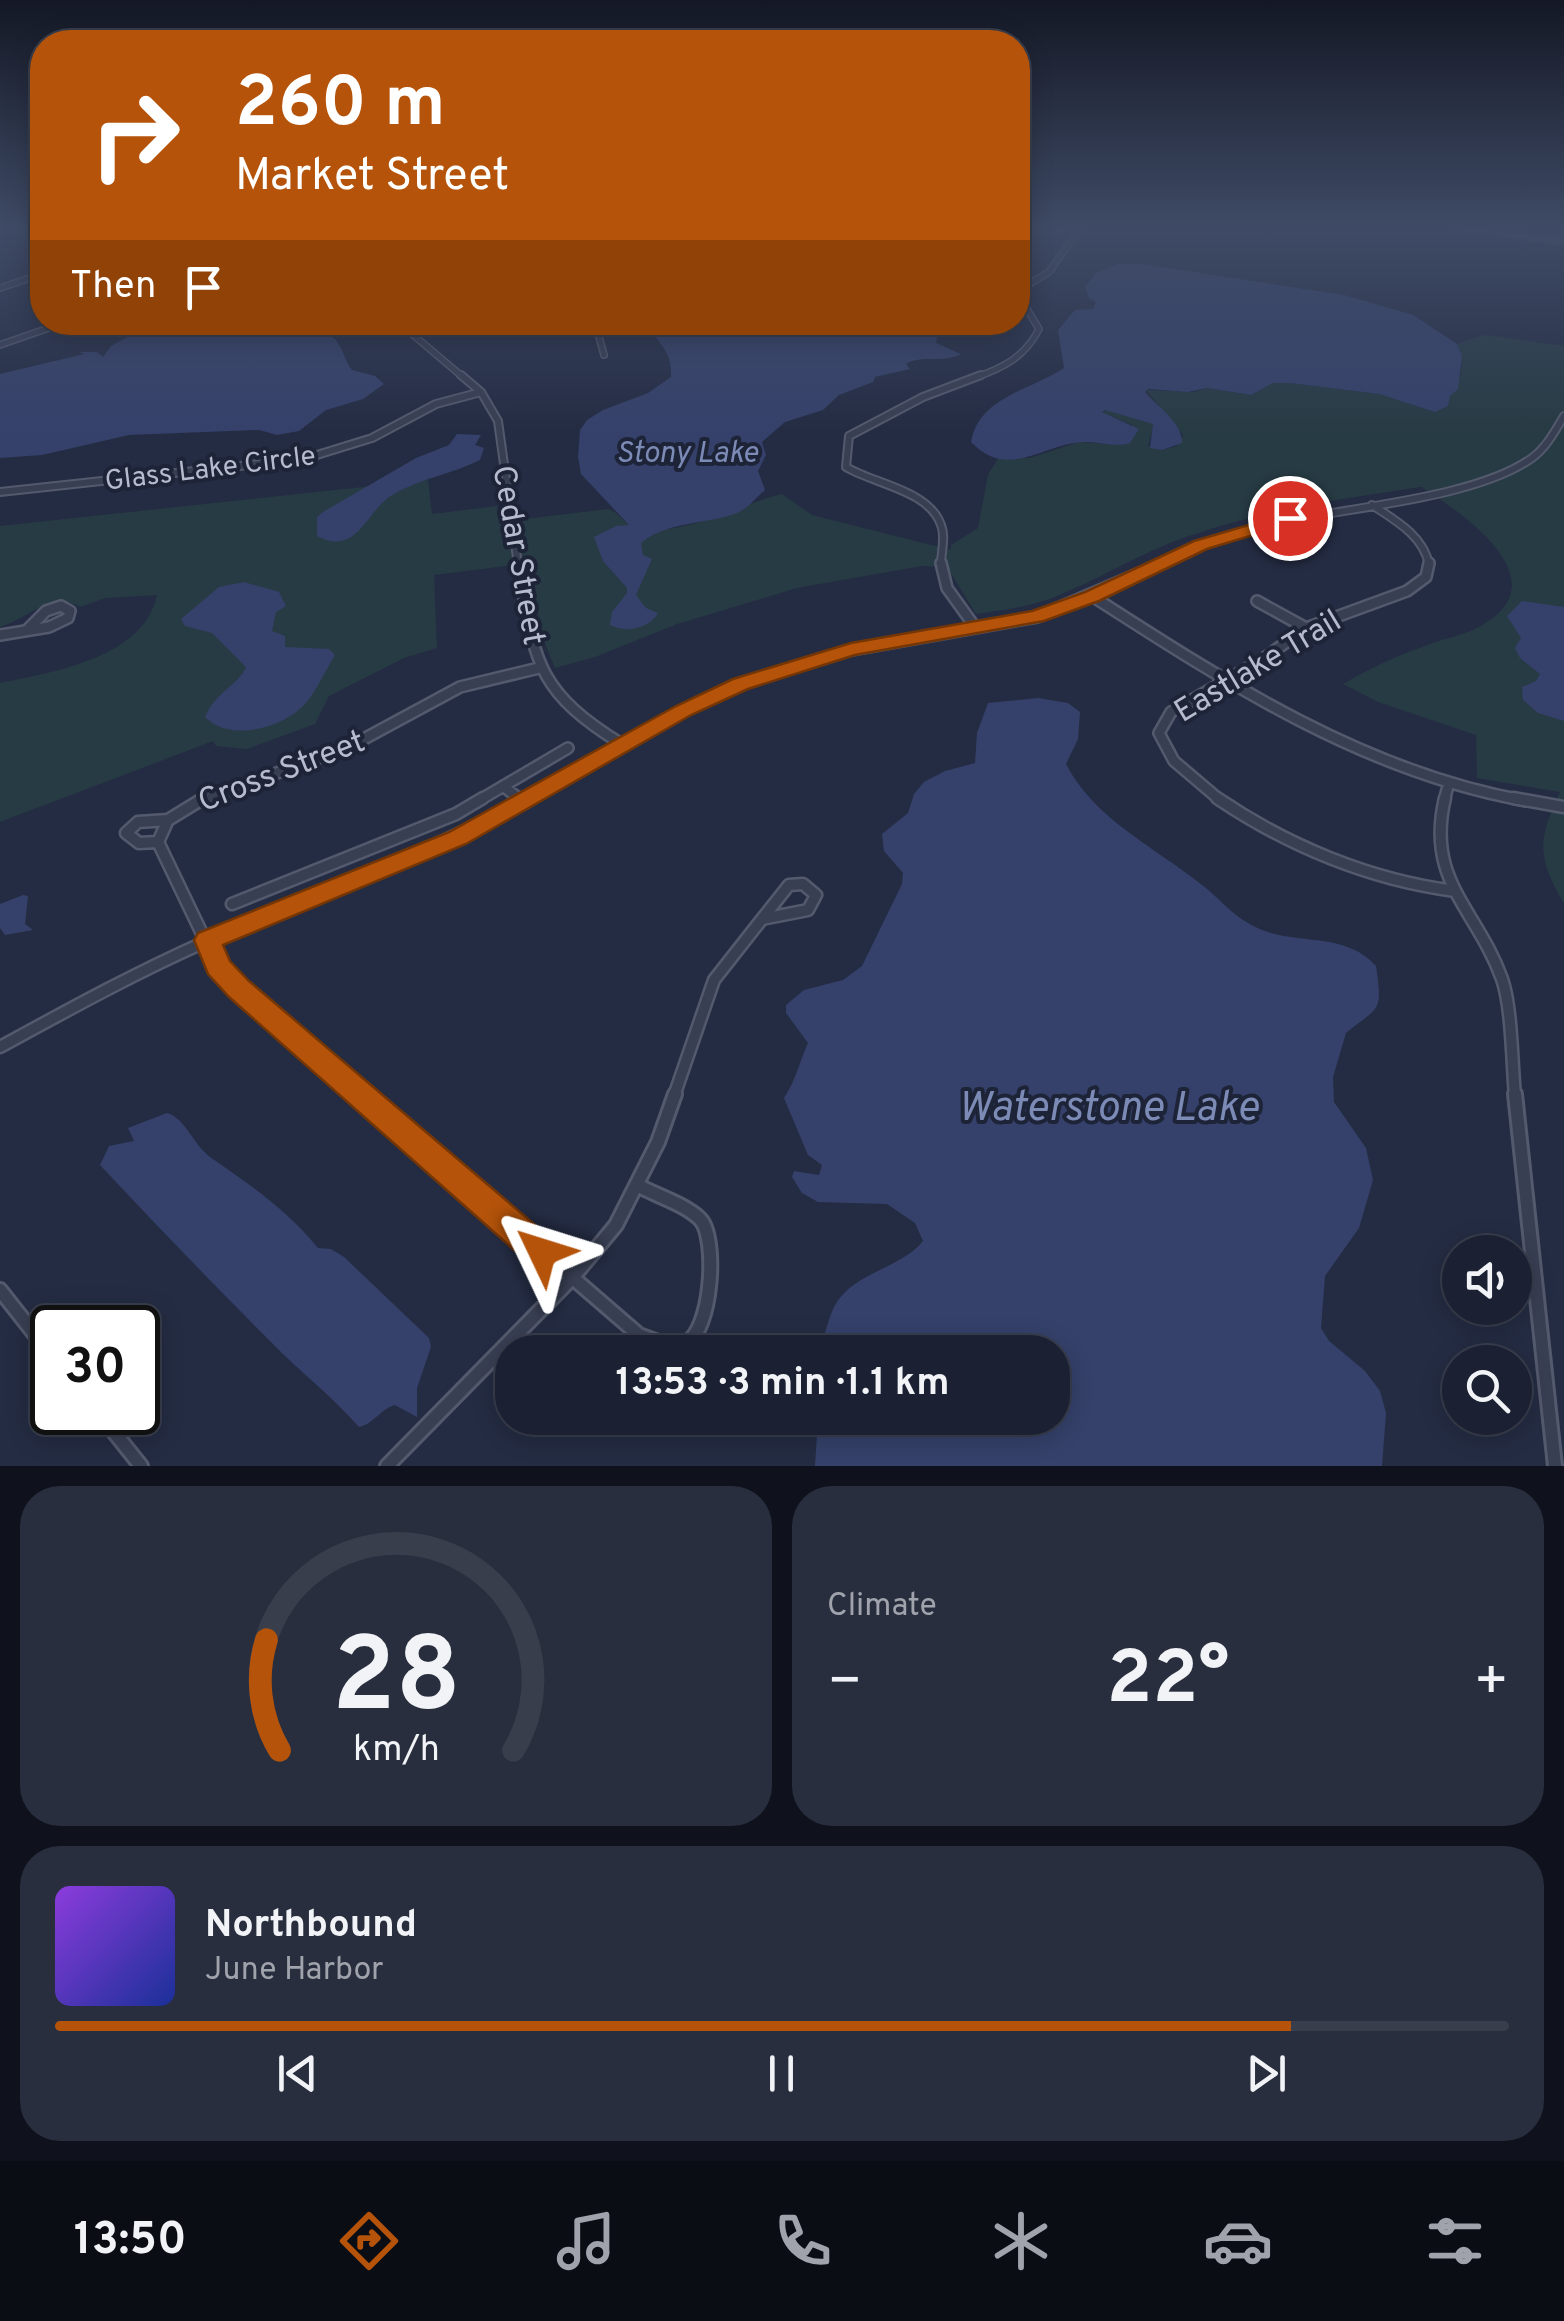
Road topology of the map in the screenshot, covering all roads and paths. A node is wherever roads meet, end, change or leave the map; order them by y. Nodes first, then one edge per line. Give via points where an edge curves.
1 (1030, 313) edge
2 (30, 335) edge
3 (413, 335) edge
4 (598, 335) edge
5 (0, 345) edge
6 (604, 355) dead end
7 (480, 392) junction
8 (1564, 416) edge
9 (0, 492) edge
10 (1372, 504) junction
11 (1092, 596) junction
12 (1257, 601) dead end
13 (975, 628) junction
14 (1306, 628) junction
15 (28, 629) junction
16 (0, 635) edge
17 (540, 668) junction
18 (1224, 680) junction
19 (623, 745) junction
20 (568, 748) dead end
21 (503, 786) junction
22 (1448, 786) junction
23 (525, 803) junction
24 (1564, 806) edge
25 (168, 820) junction
26 (158, 842) junction
27 (318, 872) junction
28 (1455, 891) junction
29 (328, 892) junction
30 (232, 904) dead end
31 (760, 919) junction
32 (208, 940) junction
33 (0, 1047) edge
34 (637, 1185) junction
35 (572, 1278) junction
36 (0, 1290) edge
37 (30, 1328) edge
38 (116, 1435) edge
39 (141, 1466) edge
40 (387, 1466) edge
41 (1555, 1466) edge

1 - 13 street via 1039,328 1032,346 849,436 846,468 922,502 941,520 942,578
2 - 5 street
3 - 7 street
4 - 6 street
7 - 9 street, Glass Lake Circle via 436,404 372,438 304,458
7 - 17 street, Cedar Street via 498,421
8 - 10 street via 1538,453 1504,475
10 - 11 street via 1237,532
10 - 14 street, Eastlake Trail via 1424,548 1430,571 1407,591
11 - 13 street via 1037,617
11 - 18 street
12 - 14 street
13 - 19 street via 851,650 774,672 703,700
14 - 18 street, Eastlake Trail
15 - 15 street via 49,627 70,611 46,611
15 - 16 street
17 - 19 street, Cedar Street via 563,702
17 - 25 street, Cross Street via 440,696 350,747 202,799
18 - 22 street via 1345,744
18 - 28 street, Eastlake Trail via 1163,720 1160,741 1184,774 1236,811 1313,850 1397,882
19 - 23 street
20 - 21 street
21 - 23 street
21 - 27 street
22 - 24 street
22 - 28 street via 1437,837
23 - 29 street
25 - 26 street, Cross Street
25 - 26 street via 138,822 126,833 139,843
26 - 32 street
27 - 29 street
27 - 30 street
28 - 41 street via 1503,981
29 - 32 street
31 - 31 street via 788,885 803,884 816,895 808,910
31 - 34 street via 714,980
32 - 33 street
32 - 35 street via 218,967 249,998
34 - 35 street via 616,1225
34 - 35 street via 700,1219 706,1231 706,1320 695,1338 681,1347 660,1345
35 - 40 street
36 - 37 street
38 - 39 street

